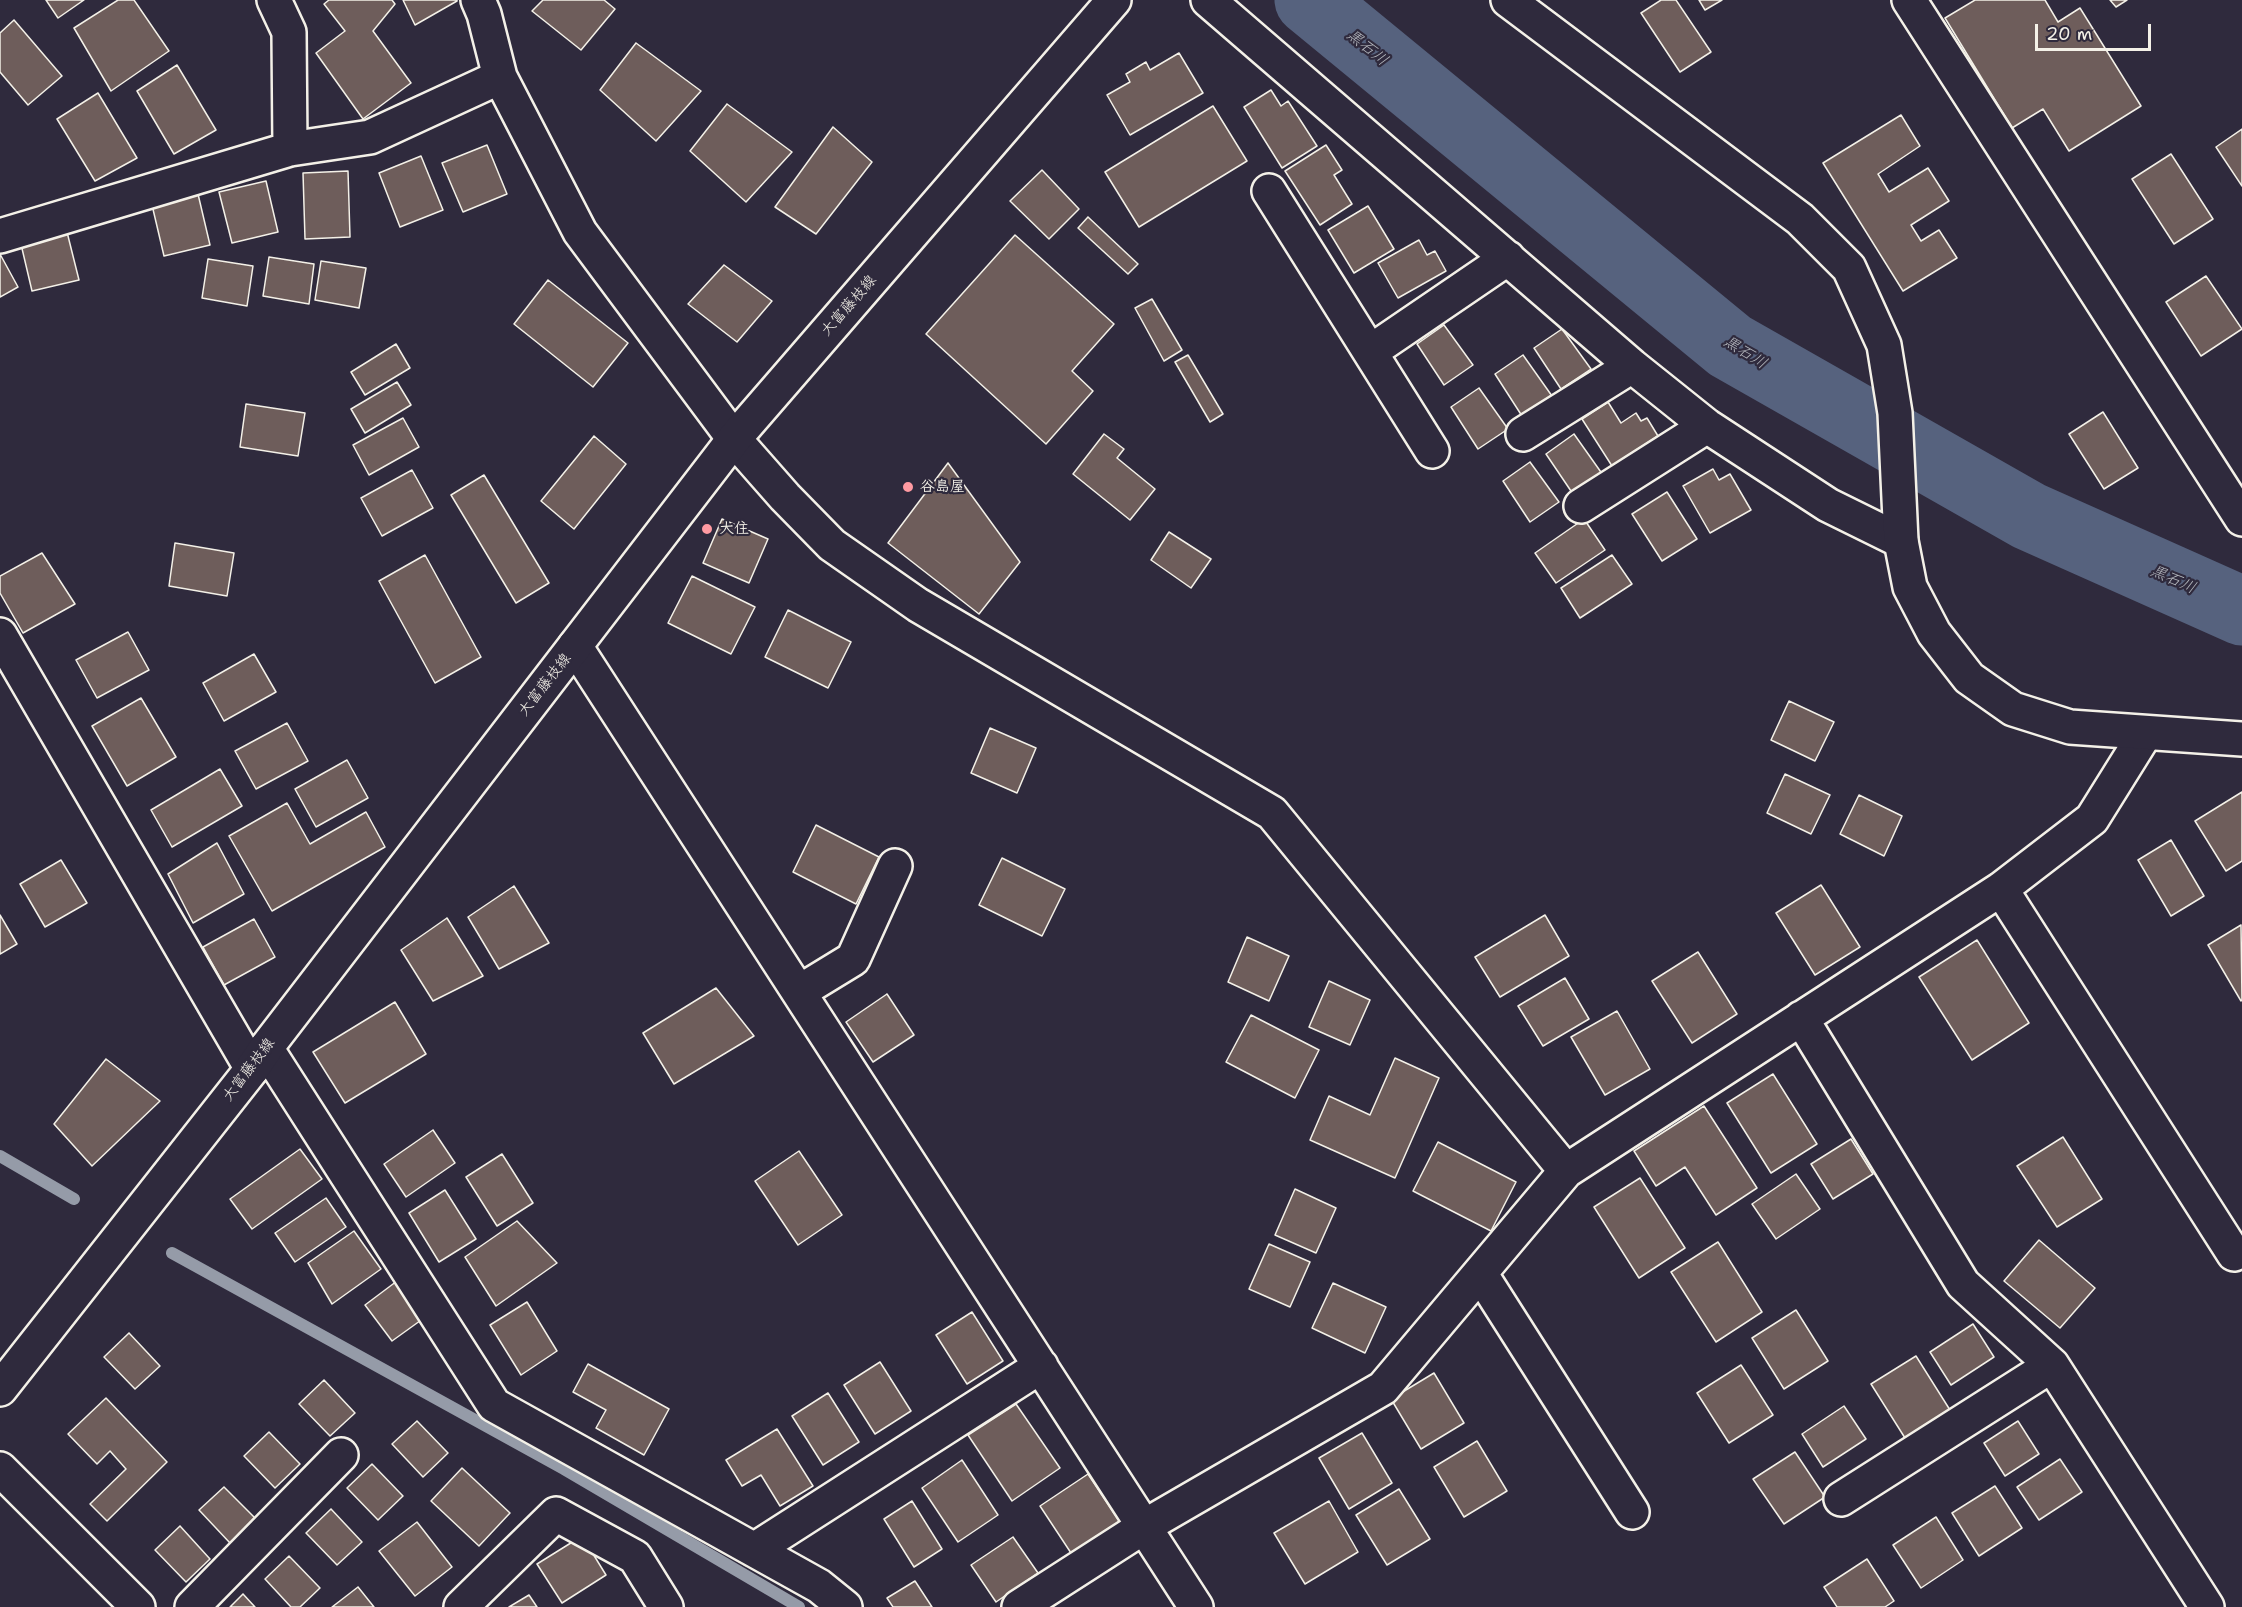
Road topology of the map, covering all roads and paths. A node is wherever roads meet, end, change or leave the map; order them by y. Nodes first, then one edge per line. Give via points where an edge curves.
1 (274, 0) edge
2 (478, 0) edge
3 (1114, 0) edge
4 (1208, 0) edge
5 (1508, 0) edge
6 (1909, 0) edge
7 (500, 77) junction
8 (290, 149) junction
9 (1269, 191) dead end
10 (0, 236) edge
11 (1508, 258) junction
12 (1370, 352) junction
13 (1632, 366) junction
14 (1707, 426) junction
15 (1523, 434) dead end
16 (734, 439) junction
17 (1432, 451) dead end
18 (1581, 506) dead end
19 (2242, 519) edge
20 (1901, 541) junction
21 (0, 635) edge
22 (575, 646) junction
23 (2145, 734) junction
24 (2242, 739) edge
25 (895, 866) dead end
26 (2001, 889) junction
27 (800, 992) junction
28 (1801, 1018) junction
29 (259, 1058) junction
30 (1566, 1171) junction
31 (2235, 1254) dead end
32 (1480, 1273) junction
33 (2052, 1365) junction
34 (1041, 1366) junction
35 (0, 1389) edge
36 (341, 1455) dead end
37 (0, 1469) edge
38 (1841, 1499) dead end
39 (1632, 1512) dead end
40 (1145, 1526) junction
41 (754, 1550) junction
42 (138, 1607) edge
43 (192, 1607) edge
44 (461, 1607) edge
45 (666, 1607) edge
46 (845, 1607) edge
47 (1019, 1607) edge
48 (1196, 1607) edge
49 (2207, 1607) edge

1 - 8 street via 290,32
2 - 7 street
3 - 16 street, 大富藤枝線
4 - 11 street
5 - 20 street via 1800,219 1849,268 1884,345 1895,413
6 - 19 street
7 - 8 street via 370,137
7 - 16 street via 580,232
8 - 10 street
9 - 12 street
11 - 12 street
11 - 13 street
12 - 17 street
13 - 14 street
13 - 15 street
14 - 18 street
14 - 20 street via 1828,506
16 - 22 street, 大富藤枝線
16 - 30 street via 832,545 889,585 1272,813
20 - 23 street via 1910,587 1934,633 1969,678 2013,709 2070,727
21 - 29 street
22 - 27 street
22 - 29 street, 大富藤枝線
23 - 24 street
23 - 26 street via 2092,819
25 - 27 street via 853,959
26 - 28 street
26 - 31 street
27 - 34 street
28 - 30 street
28 - 33 street via 1963,1284
29 - 35 street, 大富藤枝線
29 - 41 street via 494,1405
30 - 32 street
32 - 39 street
32 - 40 street via 1383,1388
33 - 38 street
33 - 49 street
34 - 40 street
34 - 41 street
36 - 43 street
37 - 42 street
40 - 47 street
40 - 48 street
41 - 46 street via 819,1586
44 - 45 street via 556,1514 635,1557

